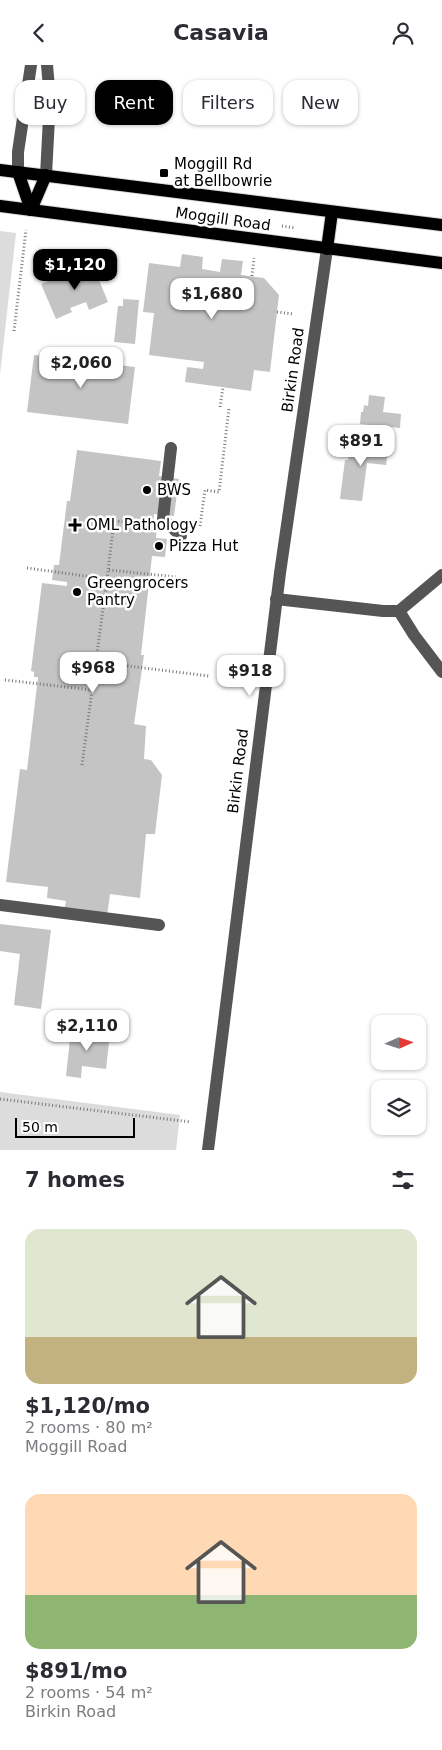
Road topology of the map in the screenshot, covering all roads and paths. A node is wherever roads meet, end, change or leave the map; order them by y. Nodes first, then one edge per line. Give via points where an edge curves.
1 (31, 65) edge
2 (47, 65) edge
3 (0, 170) edge
4 (18, 172) junction
5 (46, 175) junction
6 (0, 206) edge
7 (31, 210) junction
8 (332, 211) junction
9 (442, 225) edge
10 (282, 226) dead end
11 (296, 228) dead end
12 (26, 230) dead end
13 (327, 249) junction
14 (254, 258) dead end
15 (442, 263) edge
16 (252, 276) dead end
17 (277, 312) dead end
18 (293, 314) dead end
19 (14, 331) dead end
20 (223, 387) dead end
21 (220, 407) dead end
22 (229, 408) dead end
23 (171, 448) dead end
24 (163, 519) junction
25 (200, 526) dead end
26 (180, 536) dead end
27 (27, 569) dead end
28 (108, 570) junction
29 (442, 575) edge
30 (176, 577) dead end
31 (107, 579) junction
32 (276, 599) junction
33 (399, 611) junction
34 (96, 662) junction
35 (442, 672) edge
36 (209, 676) dead end
37 (5, 680) dead end
38 (92, 690) junction
39 (82, 765) dead end
40 (0, 905) edge
41 (159, 925) dead end
42 (0, 1099) edge
43 (191, 1122) dead end
44 (208, 1150) edge

1 - 4 street
2 - 5 street via 50,99
3 - 4 main road, Moggill Road
4 - 5 main road, Moggill Road
4 - 7 main road
5 - 7 main road
5 - 8 main road, Moggill Road
6 - 7 main road, Moggill Road
7 - 13 main road, Moggill Road
8 - 9 main road, Moggill Road
8 - 13 main road
10 - 11 path
12 - 19 path
13 - 15 main road, Moggill Road
13 - 32 street, Birkin Road
14 - 16 path
17 - 18 path
20 - 21 path
22 - 25 path via 219,491 205,490
23 - 24 street
24 - 26 street
24 - 28 path via 154,525 114,521
27 - 31 path
28 - 30 path
28 - 31 path
29 - 33 street
31 - 34 path
32 - 33 street
32 - 44 street, Birkin Road
33 - 35 street
34 - 36 path
34 - 38 path
37 - 38 path
38 - 39 path
40 - 41 street
42 - 43 path

